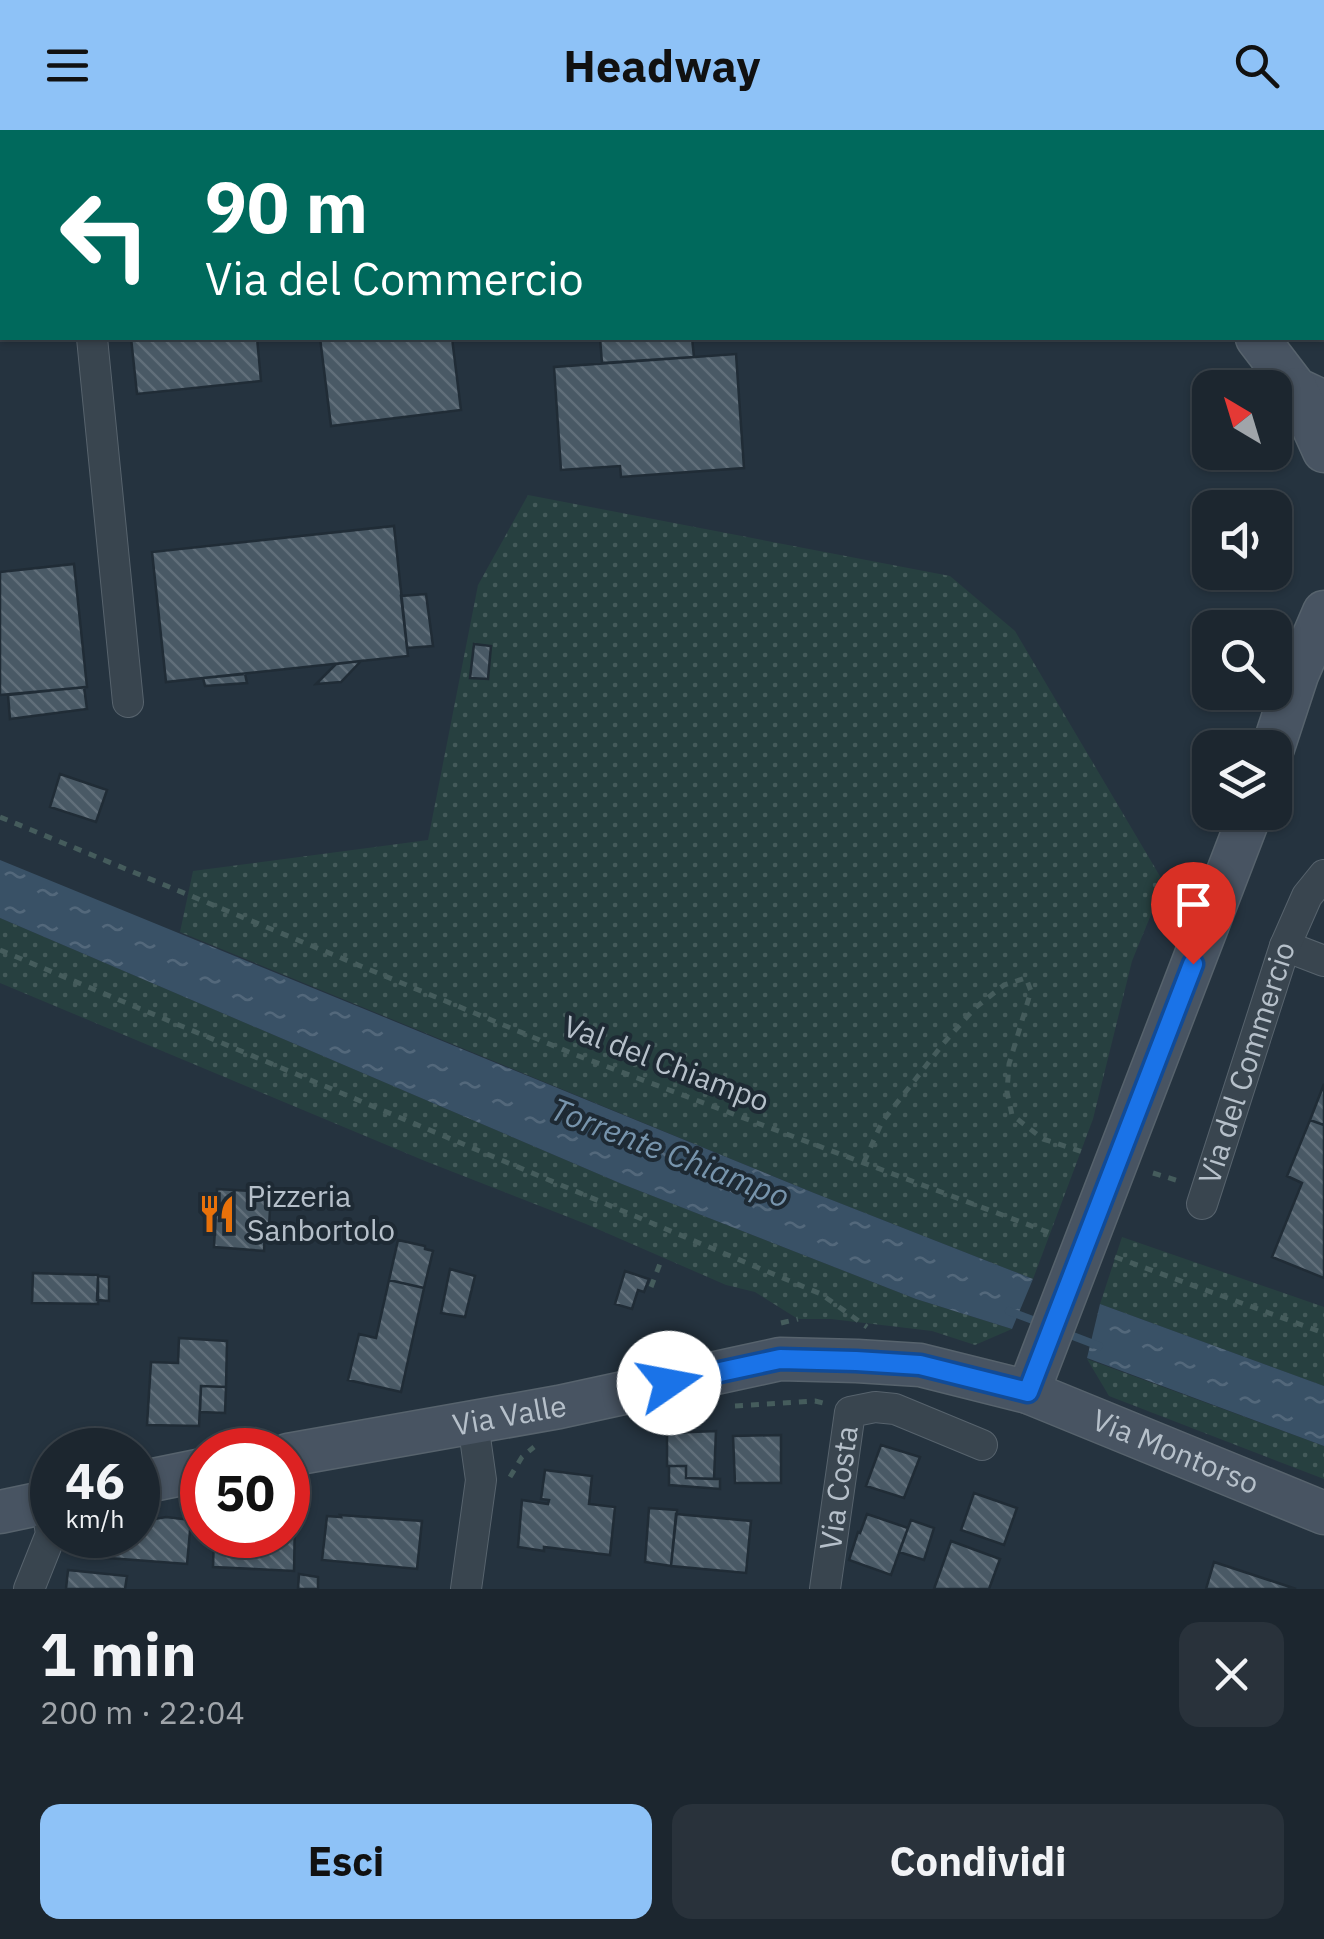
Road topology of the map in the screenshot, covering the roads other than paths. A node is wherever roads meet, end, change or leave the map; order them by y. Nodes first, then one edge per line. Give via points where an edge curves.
1 (92, 340) edge
2 (1258, 340) edge
3 (1310, 396) edge
4 (1324, 451) edge
5 (1324, 612) edge
6 (1311, 668) edge
7 (128, 702) dead end
8 (1282, 730) edge
9 (1244, 830) edge
10 (1324, 875) edge
11 (1285, 946) junction
12 (1324, 961) edge
13 (1202, 1204) dead end
14 (1028, 1392) junction
15 (473, 1424) junction
16 (982, 1445) dead end
17 (310, 1452) edge
18 (30, 1505) edge
19 (0, 1512) edge
20 (1324, 1513) edge
21 (41, 1558) edge
22 (831, 1587) edge
23 (29, 1589) edge
24 (466, 1589) edge

1 - 7 street
2 - 3 main road
3 - 4 main road
5 - 6 main road
6 - 8 main road
9 - 14 main road
10 - 11 street, Via del Commercio
11 - 12 street
11 - 13 street, Via del Commercio
14 - 15 main road, Via Valle via 920,1365 780,1359
14 - 20 main road, Via Montorso
15 - 17 main road, Via Valle
15 - 24 street via 481,1480
16 - 22 street, Via Costa via 895,1409 850,1412
18 - 19 main road
21 - 23 street

